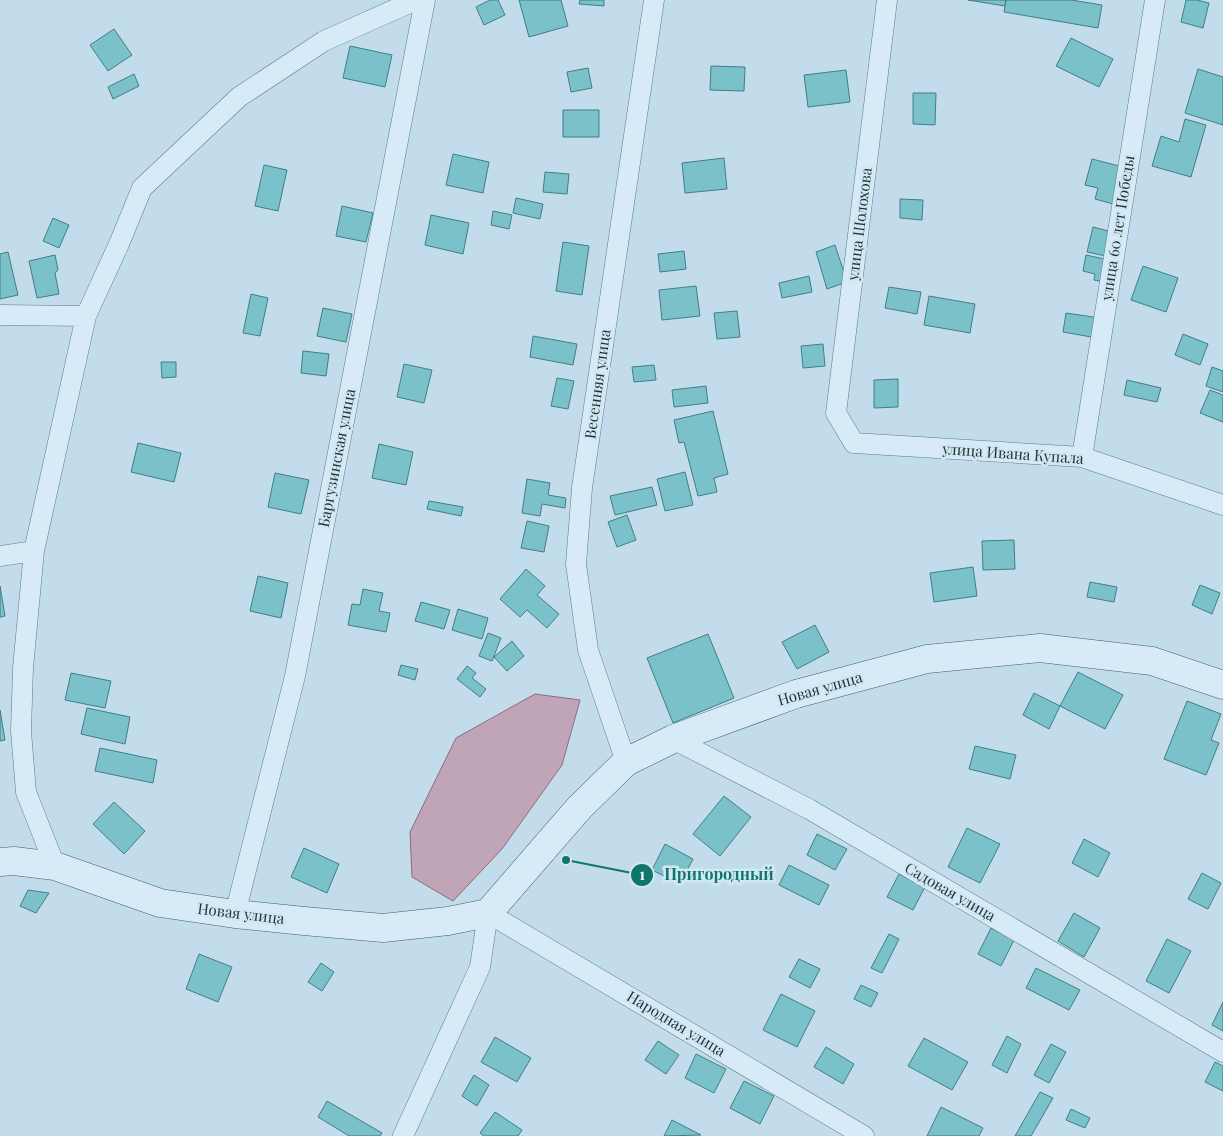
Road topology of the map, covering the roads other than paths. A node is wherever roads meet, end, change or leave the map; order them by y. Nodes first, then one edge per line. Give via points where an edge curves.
1 (416, 0) edge
2 (425, 0) edge
3 (654, 0) edge
4 (887, 0) edge
5 (1155, 0) edge
6 (0, 315) edge
7 (86, 316) junction
8 (854, 443) joint
9 (1082, 457) junction
10 (1223, 506) edge
11 (34, 551) junction
12 (0, 556) edge
13 (1223, 685) edge
14 (673, 739) junction
15 (626, 762) junction
16 (0, 862) edge
17 (55, 866) junction
18 (488, 913) junction
19 (234, 914) junction
20 (1223, 1052) edge
21 (405, 1135) edge
22 (864, 1136) edge

1 - 7 street via 324,41 239,97 142,188
2 - 19 street, Баргузинская улица via 295,676
3 - 15 street, Весенняя улица via 582,488 576,564 588,650
4 - 8 street, улица Шолохова via 836,414
5 - 9 street, улица 60 лет Победы
6 - 7 street
7 - 11 street
8 - 9 street, улица Ивана Купала
9 - 10 street, улица Ивана Купала
11 - 12 street
11 - 17 street via 20,731 26,792
13 - 14 street, Новая улица via 1152,661 1040,648 928,659 796,694
14 - 15 street, Новая улица
14 - 20 street, Садовая улица via 809,809
15 - 18 street, Новая улица via 580,808
16 - 17 street, Новая улица
17 - 19 street, Новая улица via 160,904
18 - 19 street, Новая улица via 383,928
18 - 21 street via 480,968
18 - 22 street, Народная улица

